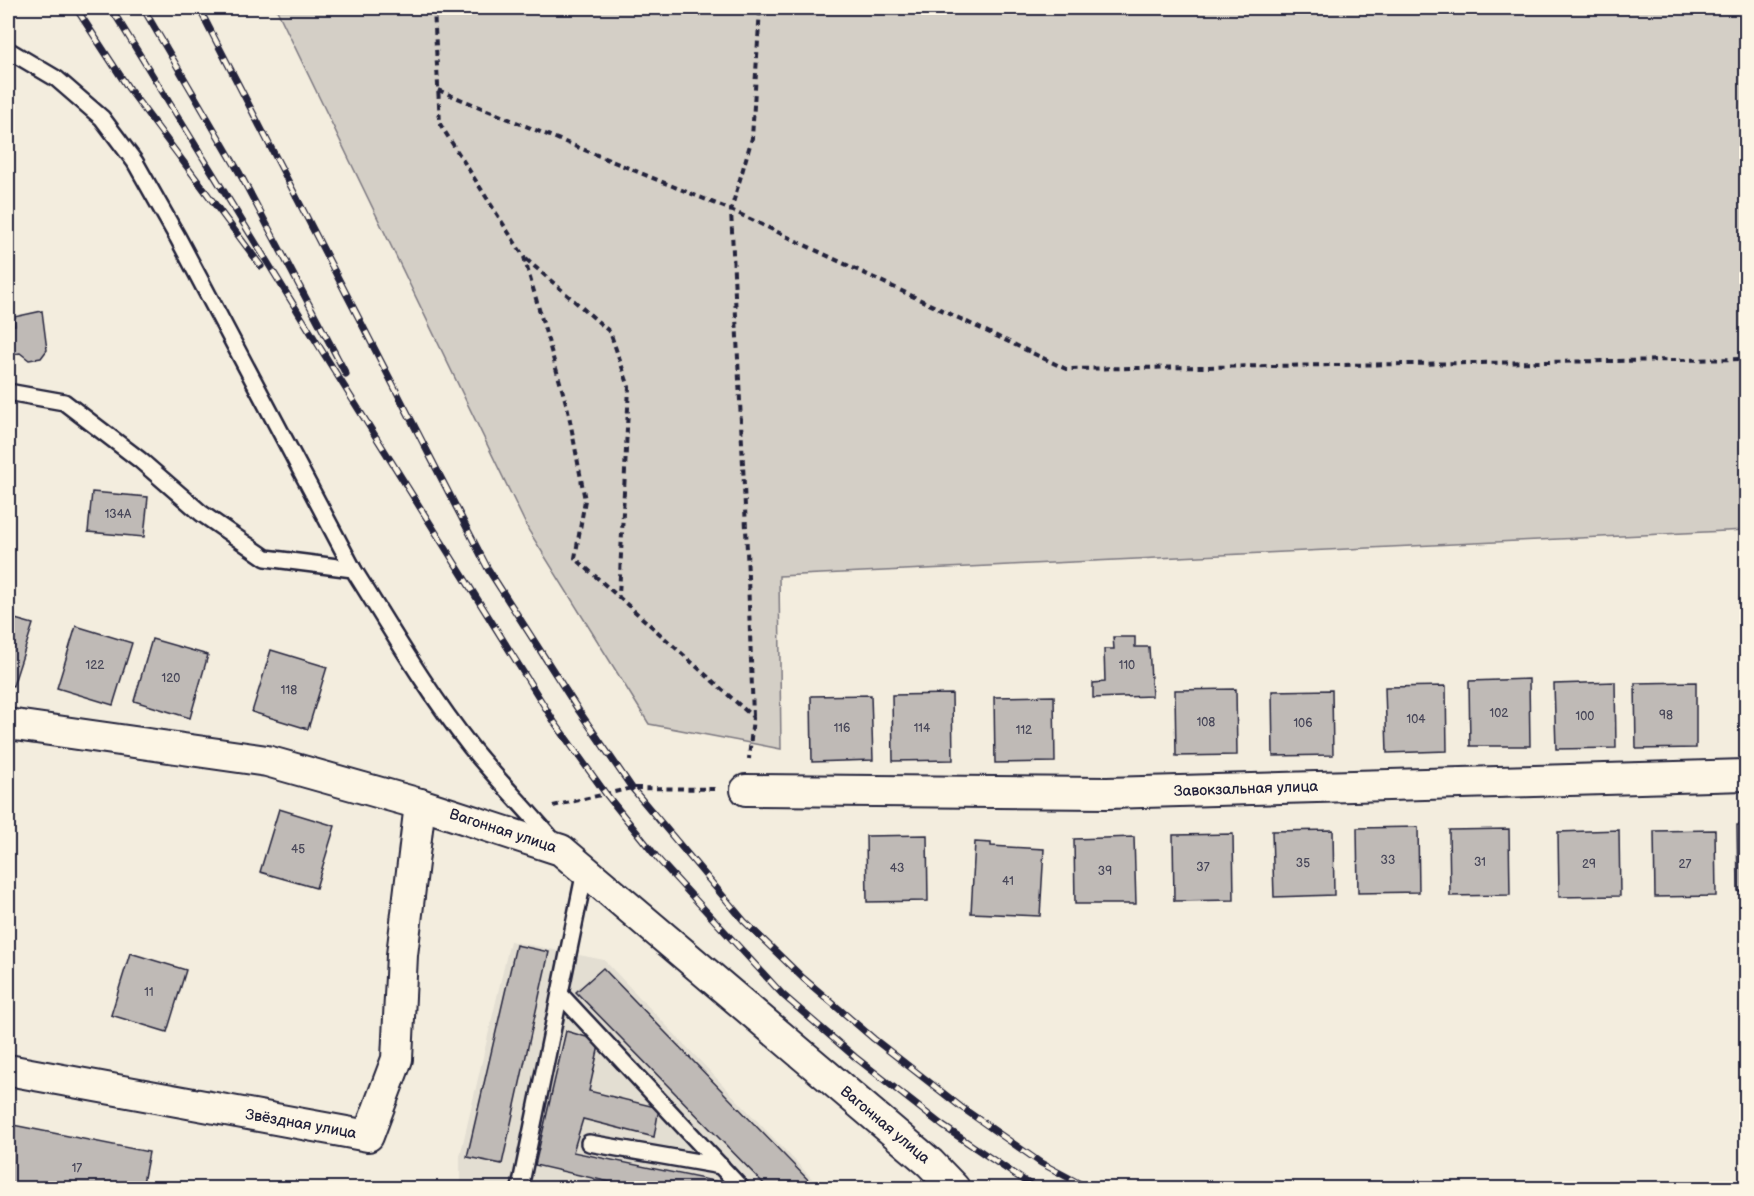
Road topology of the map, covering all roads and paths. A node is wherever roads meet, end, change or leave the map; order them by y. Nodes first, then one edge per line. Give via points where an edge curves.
1 (434, 8) edge
2 (760, 8) edge
3 (8, 50) edge
4 (438, 90) junction
5 (731, 210) junction
6 (524, 257) junction
7 (1746, 359) edge
8 (8, 392) edge
9 (354, 569) junction
10 (619, 597) junction
11 (753, 717) junction
12 (8, 724) edge
13 (1746, 775) edge
14 (746, 790) junction
15 (420, 804) junction
16 (529, 811) junction
17 (561, 850) junction
18 (585, 871) junction
19 (560, 994) junction
20 (8, 1070) edge
21 (589, 1143) dead end
22 (721, 1166) junction
23 (519, 1188) edge
24 (741, 1188) edge
25 (954, 1188) edge

1 - 4 path
2 - 5 path via 752,138
3 - 9 lane via 57,79 102,118 135,162
4 - 5 path
4 - 6 path via 440,124
5 - 7 path via 1066,369
5 - 11 path
6 - 10 path via 568,410 585,500 575,558
6 - 10 path via 610,332 629,387
8 - 9 lane via 64,402 201,513 267,558
9 - 16 lane via 433,695 471,747
10 - 11 path
11 - 14 path
12 - 15 street, Вагонная улица via 267,761
13 - 14 street, Завокзальная улица via 1107,793
14 - 16 path via 632,788
15 - 17 street, Вагонная улица
15 - 20 street, Звёздная улица via 402,955 397,1059 368,1136
16 - 17 lane
17 - 18 street, Вагонная улица
18 - 19 lane
18 - 25 street, Вагонная улица
19 - 22 lane
19 - 23 lane
21 - 22 lane
22 - 24 lane

